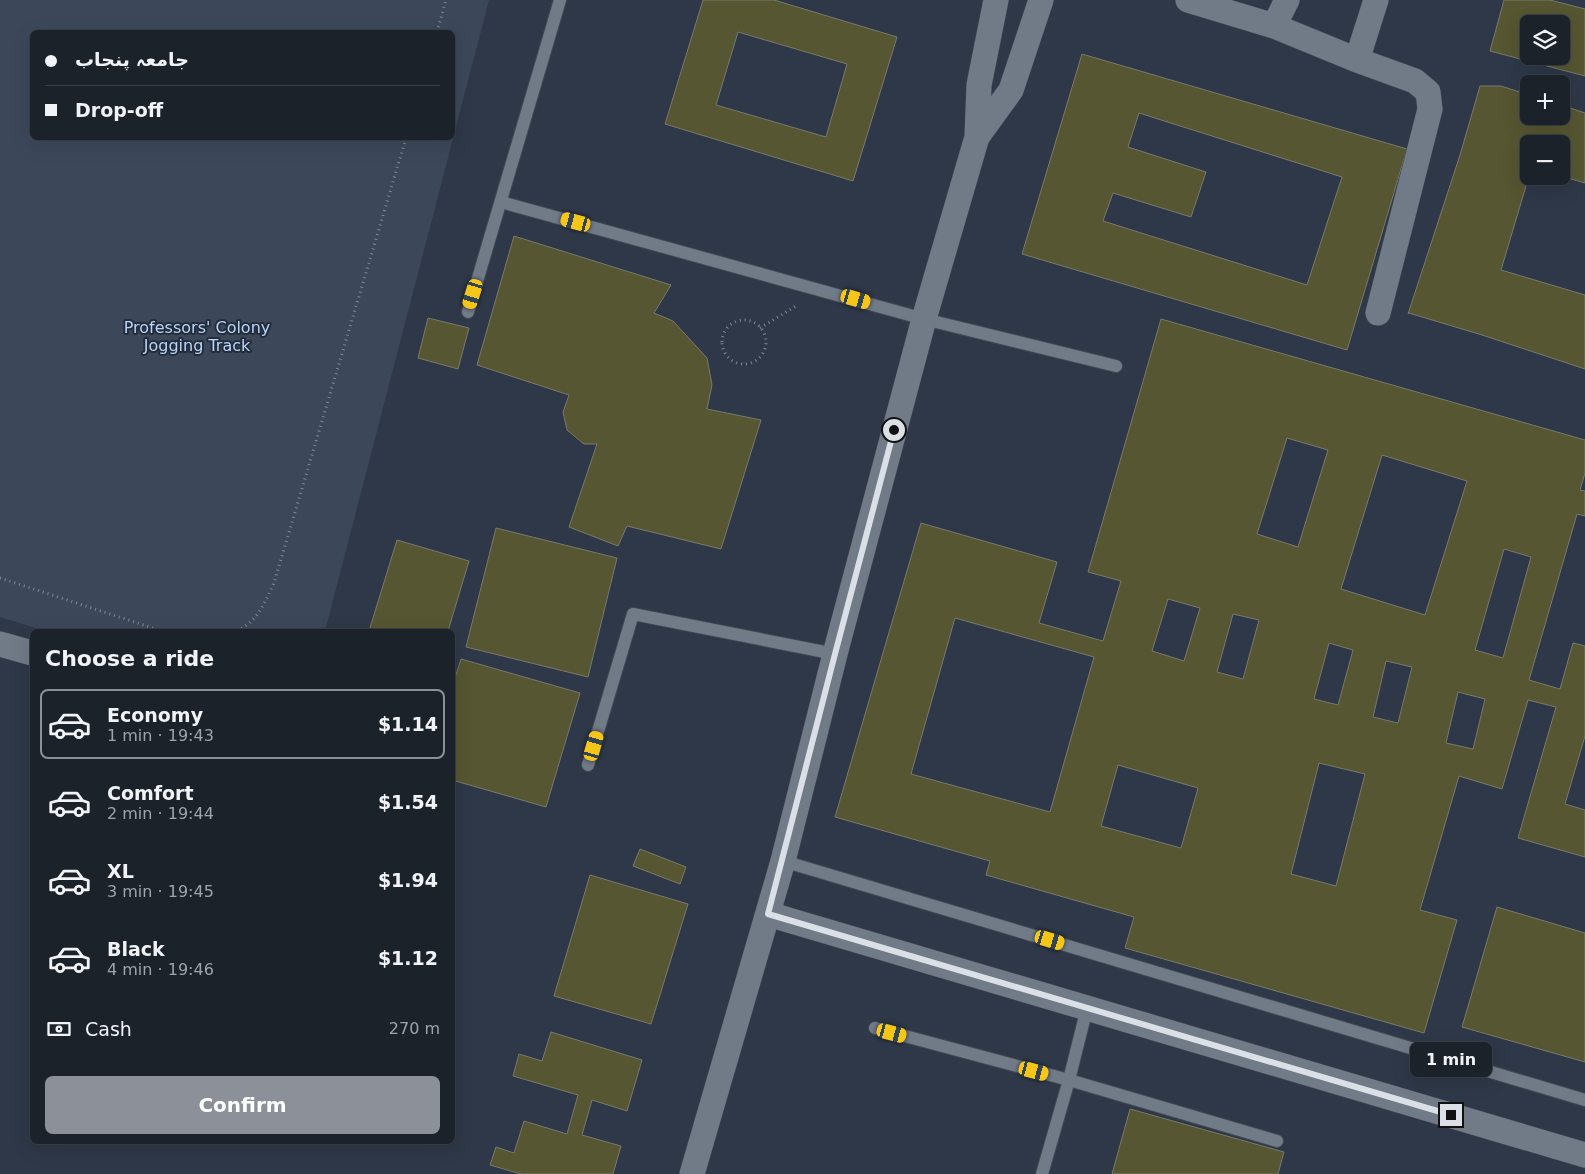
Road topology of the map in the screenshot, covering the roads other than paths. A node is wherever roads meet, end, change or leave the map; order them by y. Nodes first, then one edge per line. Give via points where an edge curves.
1 (560, 0) edge
2 (996, 0) edge
3 (1041, 0) edge
4 (1188, 0) edge
5 (1287, 0) edge
6 (1376, 0) edge
7 (1274, 26) junction
8 (1357, 60) junction
9 (977, 137) junction
10 (500, 202) junction
11 (468, 312) dead end
12 (1378, 313) dead end
13 (924, 319) junction
14 (1116, 366) dead end
15 (0, 644) edge
16 (30, 652) edge
17 (835, 654) junction
18 (588, 765) dead end
19 (782, 861) junction
20 (768, 914) junction
21 (1087, 1008) junction
22 (874, 1028) dead end
23 (1069, 1080) junction
24 (1585, 1100) edge
25 (1277, 1141) dead end
26 (1585, 1155) edge
27 (692, 1174) edge
28 (1042, 1174) edge

1 - 10 lane
2 - 9 street via 979,85
3 - 9 street via 1011,90
4 - 7 street
5 - 7 street
6 - 8 street
7 - 8 street
8 - 12 street via 1415,81 1428,92 1430,108
9 - 13 street
10 - 11 lane
10 - 13 lane
13 - 14 lane
13 - 17 street
15 - 16 street
17 - 18 lane via 633,614
17 - 19 street
19 - 20 street
19 - 24 lane
20 - 21 street
20 - 27 street
21 - 23 lane
21 - 26 street
22 - 23 lane
23 - 25 lane
23 - 28 lane

